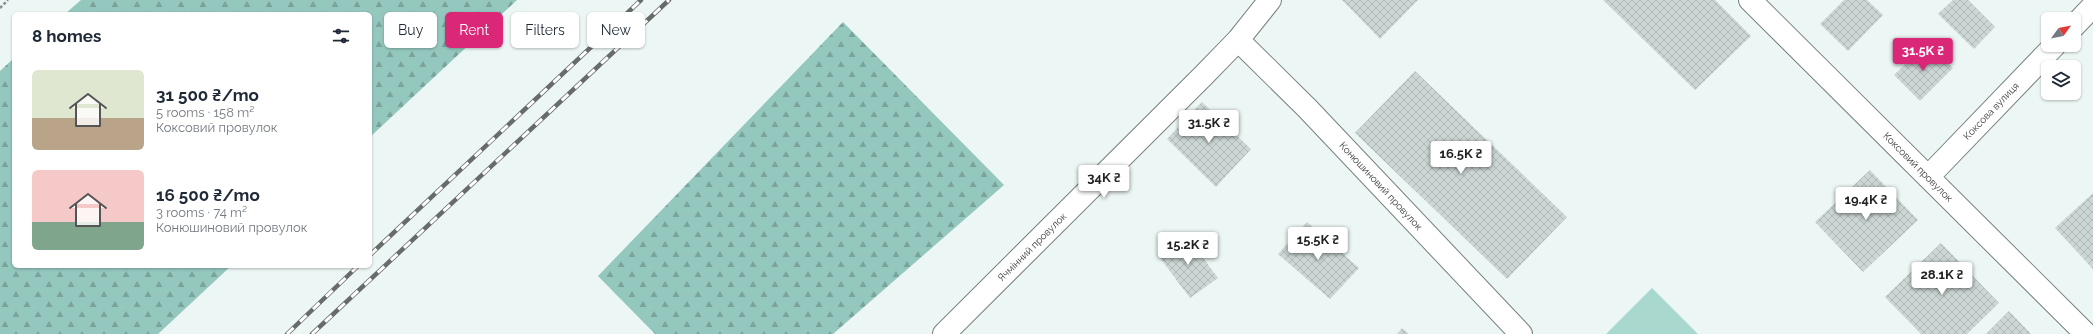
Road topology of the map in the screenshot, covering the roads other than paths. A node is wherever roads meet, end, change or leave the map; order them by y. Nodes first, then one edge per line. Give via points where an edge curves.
1 (1270, 0) edge
2 (1750, 0) edge
3 (2093, 6) edge
4 (2081, 19) edge
5 (1238, 40) junction
6 (2048, 52) edge
7 (1928, 177) junction
8 (944, 334) edge
9 (1521, 334) edge
10 (2086, 334) edge

1 - 5 street, Ячмінний провулок
2 - 7 street, Коксовий провулок
3 - 4 street
5 - 8 street, Ячмінний провулок
5 - 9 street, Конюшиновий провулок via 1307,108
6 - 7 street, Коксова вулиця
7 - 10 street, Коксовий провулок

